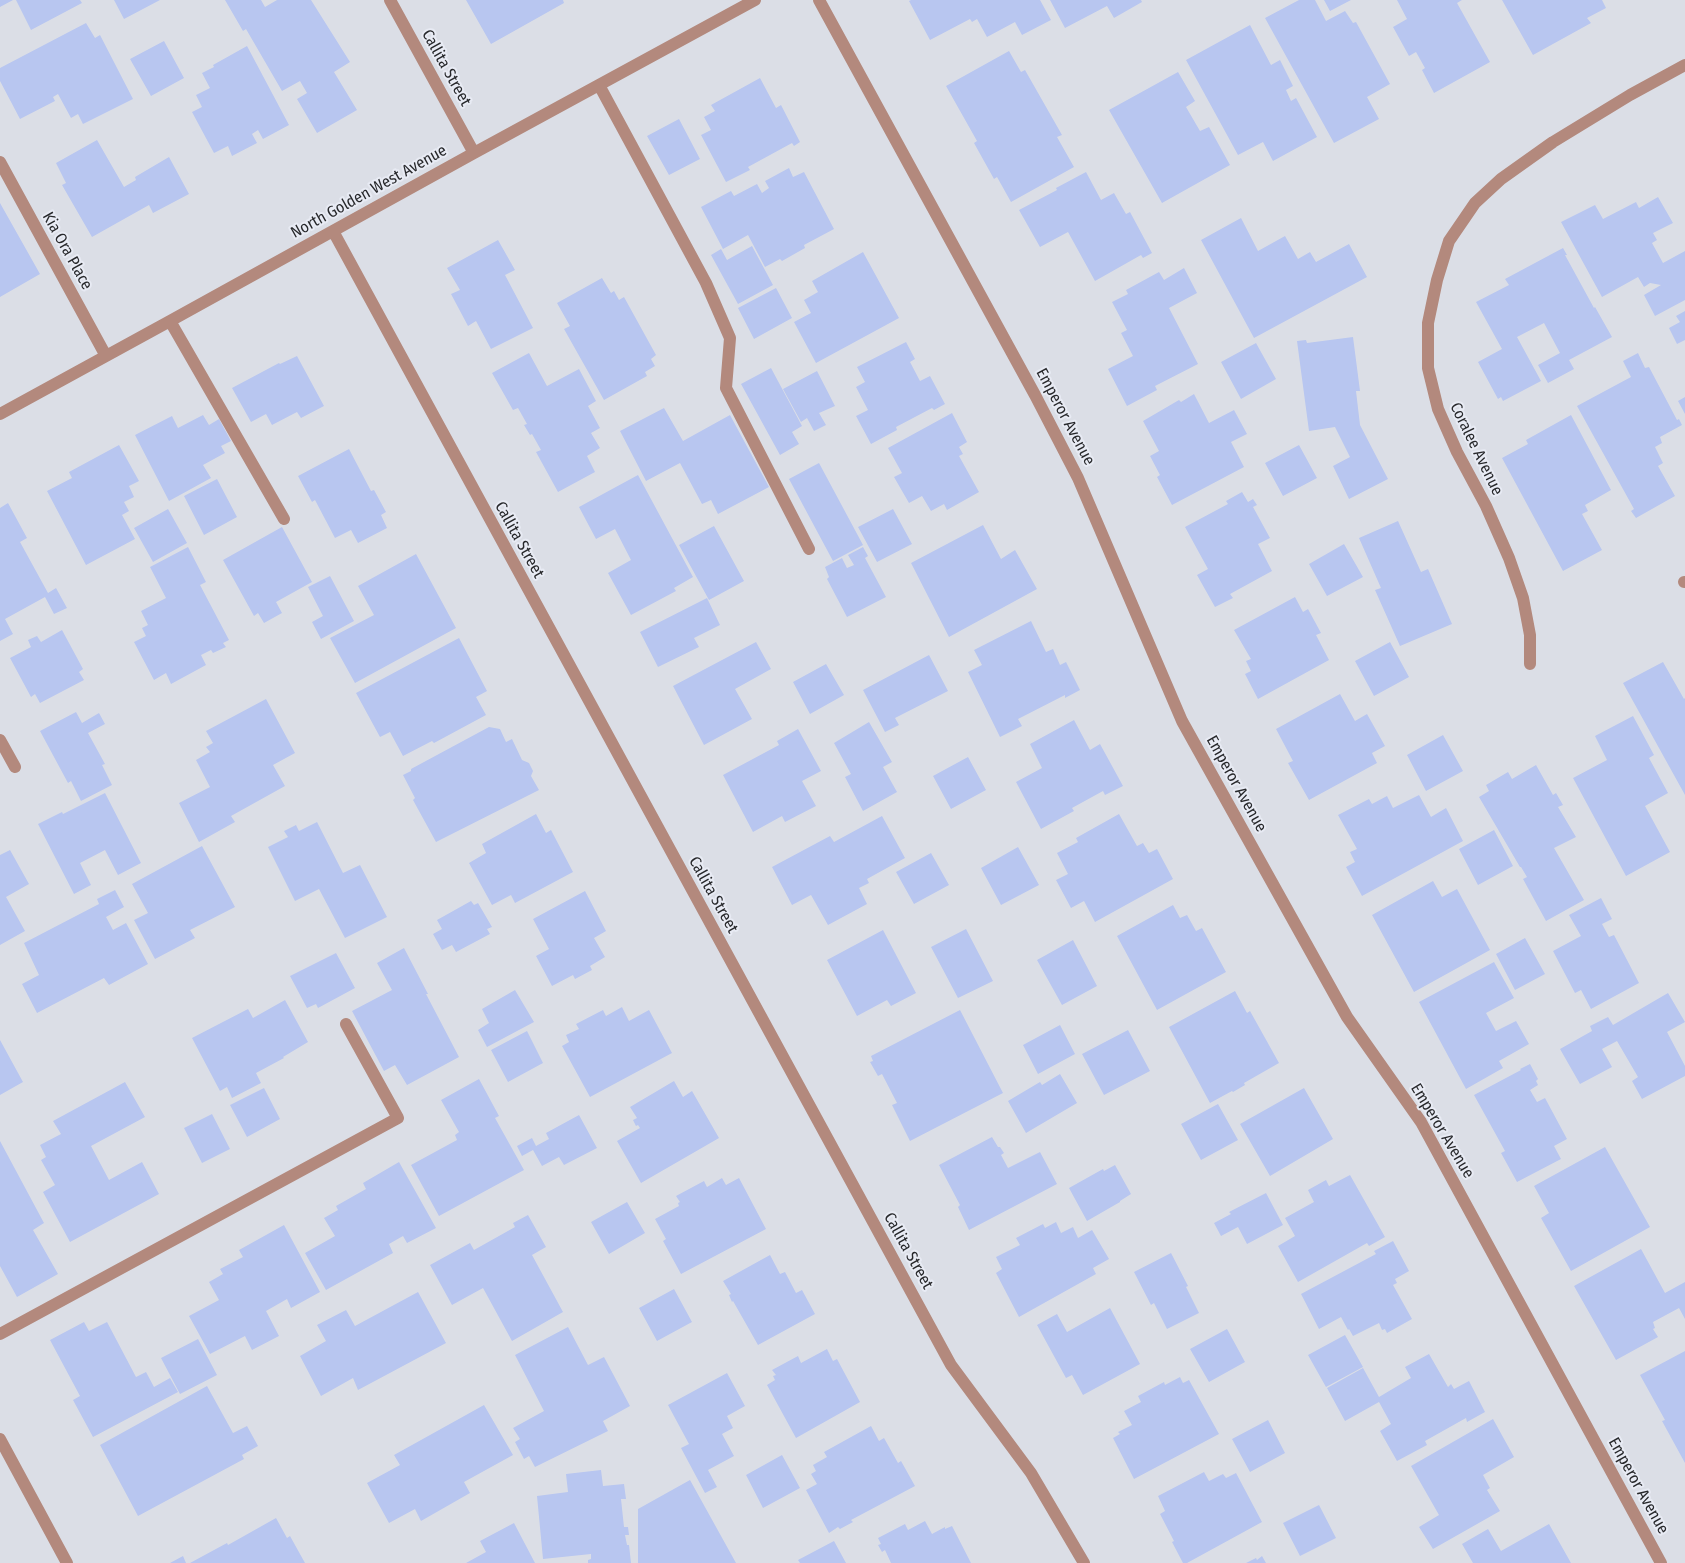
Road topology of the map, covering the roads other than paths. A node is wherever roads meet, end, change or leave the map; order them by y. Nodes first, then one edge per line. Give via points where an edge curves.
1 (390, 0) edge
2 (755, 0) edge
3 (820, 0) edge
4 (1685, 65) edge
5 (599, 85) junction
6 (474, 153) junction
7 (0, 162) edge
8 (333, 231) junction
9 (170, 322) junction
10 (106, 356) junction
11 (0, 414) edge
12 (284, 519) dead end
13 (809, 549) dead end
14 (1530, 664) dead end
15 (0, 740) edge
16 (15, 767) dead end
17 (346, 1024) dead end
18 (0, 1334) edge
19 (0, 1439) edge
20 (67, 1563) edge
21 (1084, 1563) edge
22 (1661, 1563) edge

1 - 6 street, Callita Street
2 - 5 street, North Golden West Avenue
3 - 22 street, Emperor Avenue via 1078,478 1182,721 1347,1017 1421,1122
4 - 14 street, Coralee Avenue via 1553,142 1501,179 1475,203 1449,241 1437,280 1428,323 1428,368 1438,409 1509,558 1530,635
5 - 6 street, North Golden West Avenue
5 - 13 street via 706,283 730,338 726,388
6 - 8 street, North Golden West Avenue
7 - 10 street, Kia Ora Place
8 - 9 street, North Golden West Avenue
8 - 21 street, Callita Street via 951,1365 1031,1473
9 - 10 street, North Golden West Avenue
9 - 12 street
10 - 11 street, North Golden West Avenue
15 - 16 street
17 - 18 street via 398,1118
19 - 20 street

